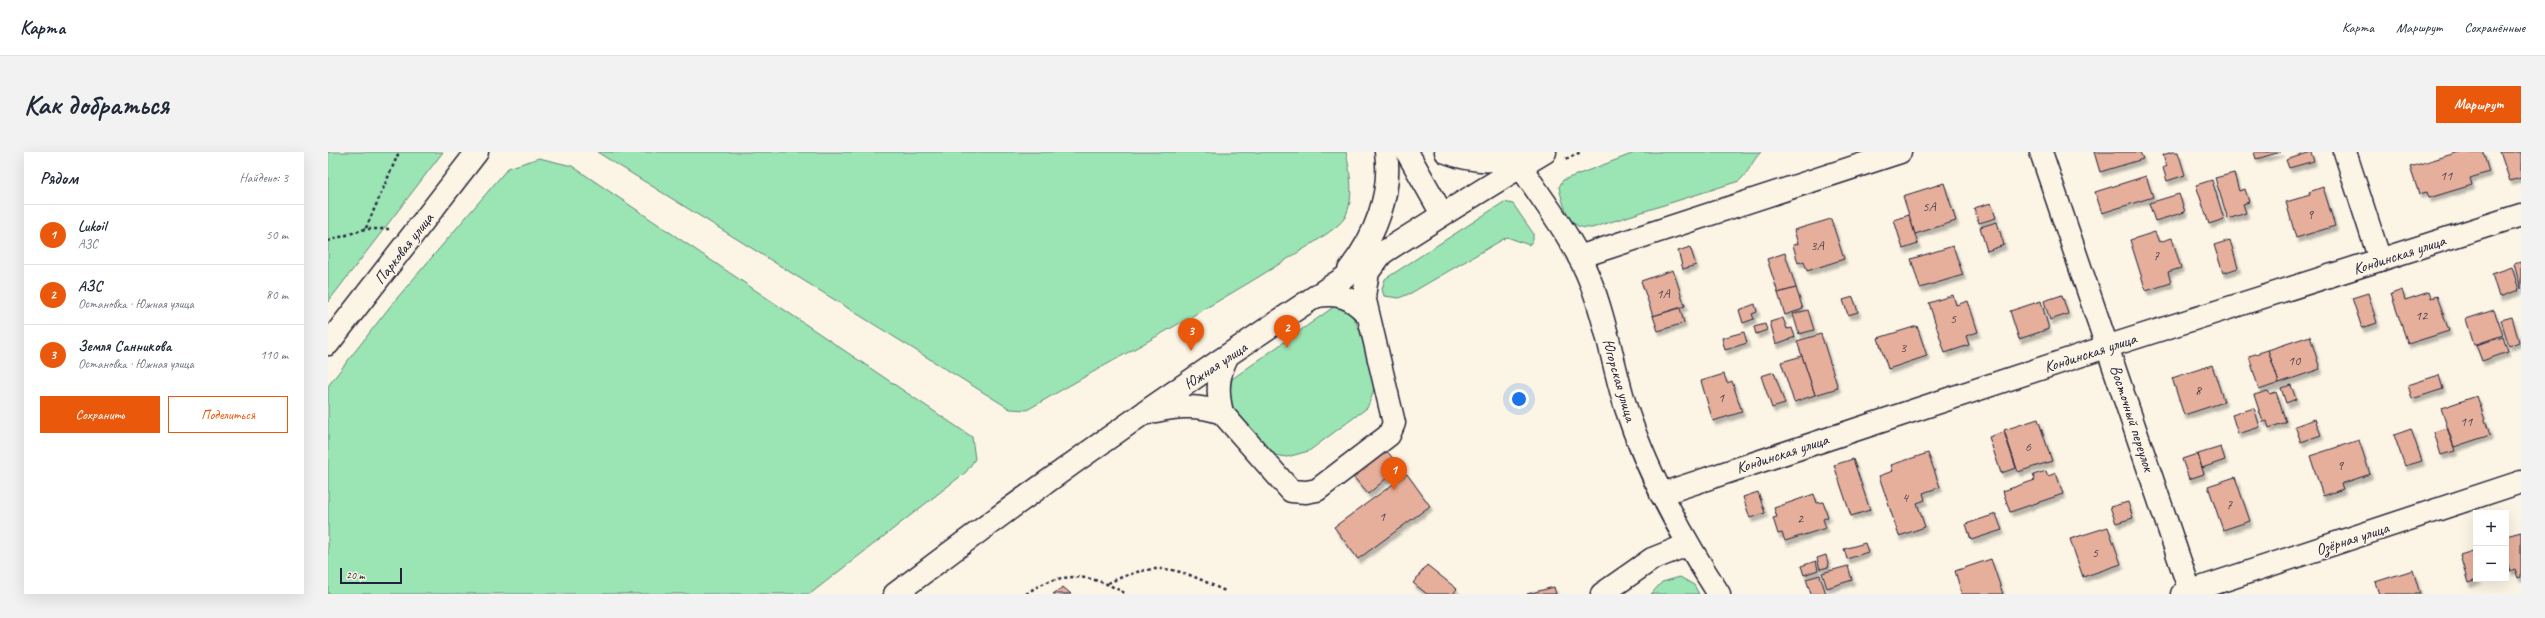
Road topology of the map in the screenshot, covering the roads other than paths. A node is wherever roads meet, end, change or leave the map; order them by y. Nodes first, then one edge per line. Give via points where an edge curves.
1 (477, 152) edge
2 (1386, 152) edge
3 (1407, 152) edge
4 (1446, 152) edge
5 (1537, 152) edge
6 (1545, 152) edge
7 (1900, 152) edge
8 (2041, 152) edge
9 (2345, 152) edge
10 (1521, 167) junction
11 (1442, 214) junction
12 (2521, 215) edge
13 (1383, 252) junction
14 (1579, 257) junction
15 (2380, 260) junction
16 (1340, 281) junction
17 (1318, 296) junction
18 (1366, 312) junction
19 (328, 344) edge
20 (2109, 346) junction
21 (1226, 357) junction
22 (1222, 413) junction
23 (1143, 414) junction
24 (2521, 482) edge
25 (1660, 494) junction
26 (1687, 545) junction
27 (2188, 593) edge
28 (895, 594) edge
29 (1602, 594) edge
30 (1719, 594) edge

1 - 19 street, Парковая улица
2 - 16 street via 1387,184 1377,222 1359,258
3 - 11 street
4 - 5 street via 1466,160 1486,162
6 - 10 street, Южная улица
7 - 14 street
8 - 20 street, Восточный переулок
9 - 15 street
10 - 11 street, Южная улица
10 - 14 street, Югорская улица
11 - 13 street, Южная улица
12 - 15 street, Кондинская улица
13 - 16 street, Южная улица
13 - 18 street via 1368,272 1364,296
14 - 25 street, Югорская улица via 1600,306 1626,408
15 - 20 street, Кондинская улица
16 - 17 street, Южная улица
17 - 18 street via 1344,296
17 - 21 street, Южная улица
18 - 22 street via 1394,423 1390,435 1317,490 1291,491
20 - 25 street, Кондинская улица
20 - 27 street, Восточный переулок
21 - 22 street via 1217,385
21 - 23 street, Южная улица
22 - 23 street via 1192,406 1170,407
23 - 28 street, Южная улица via 1003,512
24 - 27 street, Озёрная улица
25 - 26 street, Югорская улица
26 - 29 street via 1652,559
26 - 30 street, Югорская улица

